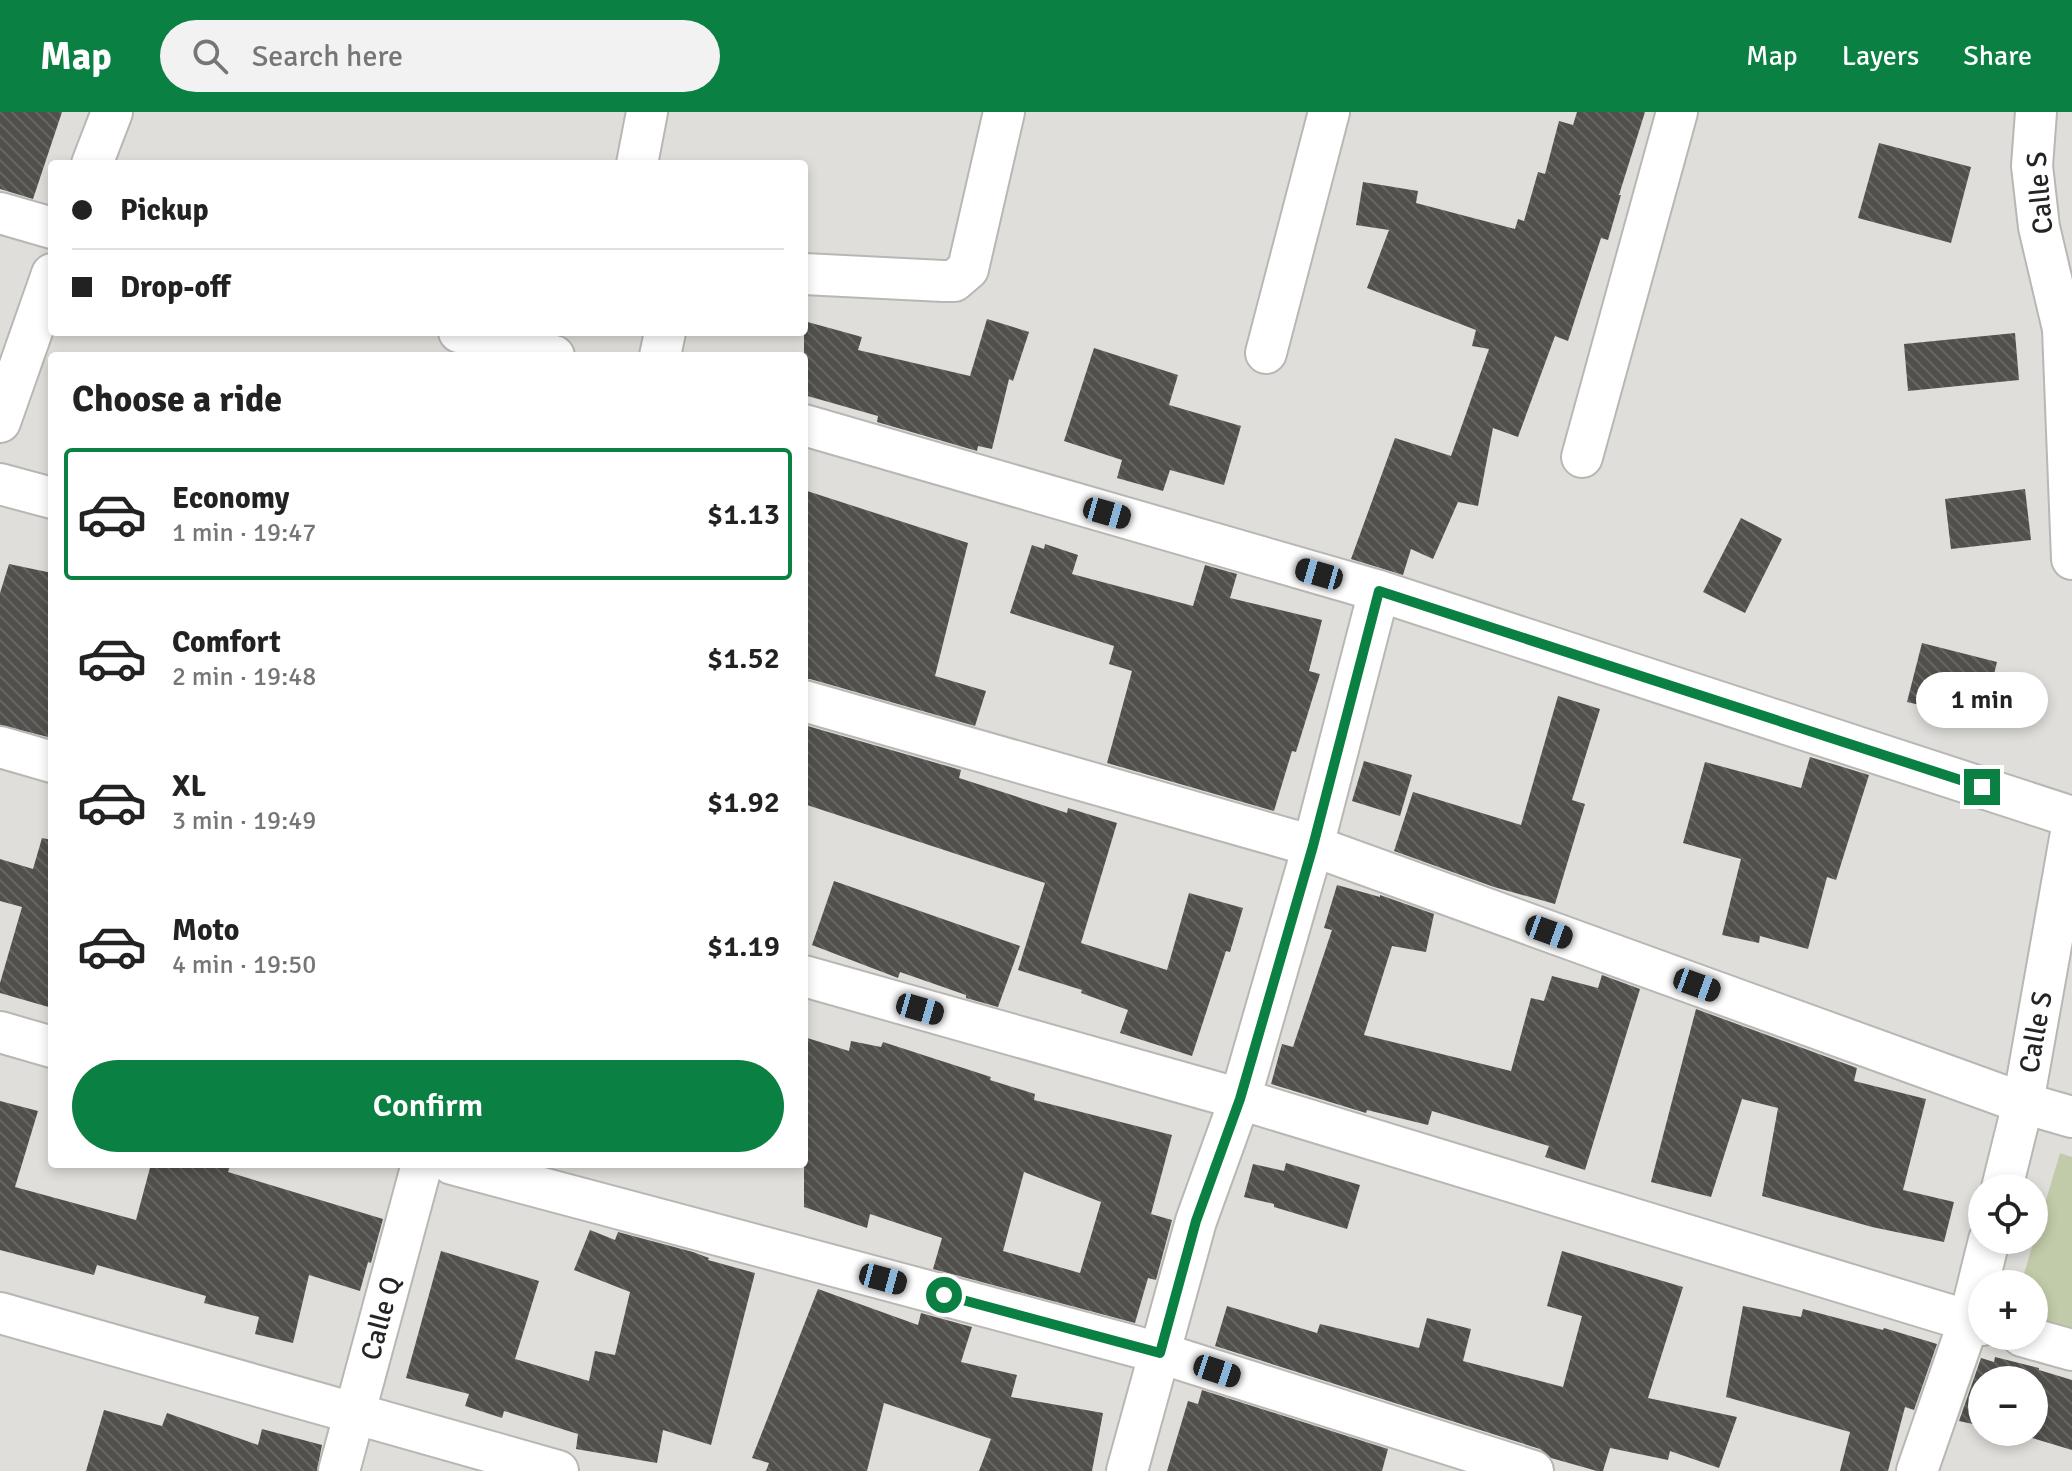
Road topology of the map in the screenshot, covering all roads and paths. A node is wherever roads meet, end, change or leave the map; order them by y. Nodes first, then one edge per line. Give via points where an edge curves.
1 (112, 112) edge
2 (647, 112) edge
3 (1004, 112) edge
4 (1329, 112) edge
5 (1677, 112) edge
6 (2036, 112) edge
7 (94, 160) edge
8 (638, 160) edge
9 (0, 213) edge
10 (48, 227) edge
11 (808, 274) edge
12 (48, 285) edge
13 (475, 336) edge
14 (538, 352) edge
15 (1266, 353) dead end
16 (0, 422) edge
17 (808, 426) edge
18 (1582, 457) dead end
19 (0, 484) edge
20 (48, 497) edge
21 (2072, 559) edge
22 (1379, 591) junction
23 (808, 702) edge
24 (0, 747) edge
25 (48, 761) edge
26 (2072, 817) edge
27 (2072, 827) edge
28 (1313, 846) junction
29 (808, 977) edge
30 (0, 1032) edge
31 (48, 1046) edge
32 (1240, 1099) junction
33 (2023, 1103) junction
34 (2072, 1117) edge
35 (421, 1168) edge
36 (467, 1168) edge
37 (2005, 1174) edge
38 (0, 1313) edge
39 (1968, 1321) edge
40 (1968, 1341) edge
41 (2048, 1343) edge
42 (2072, 1350) edge
43 (1160, 1353) junction
44 (354, 1415) junction
45 (339, 1471) edge
46 (558, 1471) edge
47 (1127, 1471) edge
48 (1533, 1471) edge
49 (1917, 1471) edge

1 - 7 street
2 - 8 street
3 - 11 street via 968,269 954,281
4 - 15 street
5 - 18 street
6 - 21 street, Calle S via 2032,166 2039,227 2063,329
9 - 10 street
12 - 16 street
13 - 14 street
17 - 22 street
19 - 20 street
22 - 26 street
22 - 28 street
23 - 28 street
24 - 25 street
27 - 33 street, Calle S
28 - 32 street
28 - 33 street
29 - 32 street
30 - 31 street
32 - 39 street
32 - 43 street via 1196,1221
33 - 34 street
33 - 37 street, Calle S
35 - 44 street, Calle Q
36 - 43 street
38 - 44 street
40 - 49 street
41 - 42 street
43 - 47 street
43 - 48 street
44 - 45 street, Calle Q
44 - 46 street

